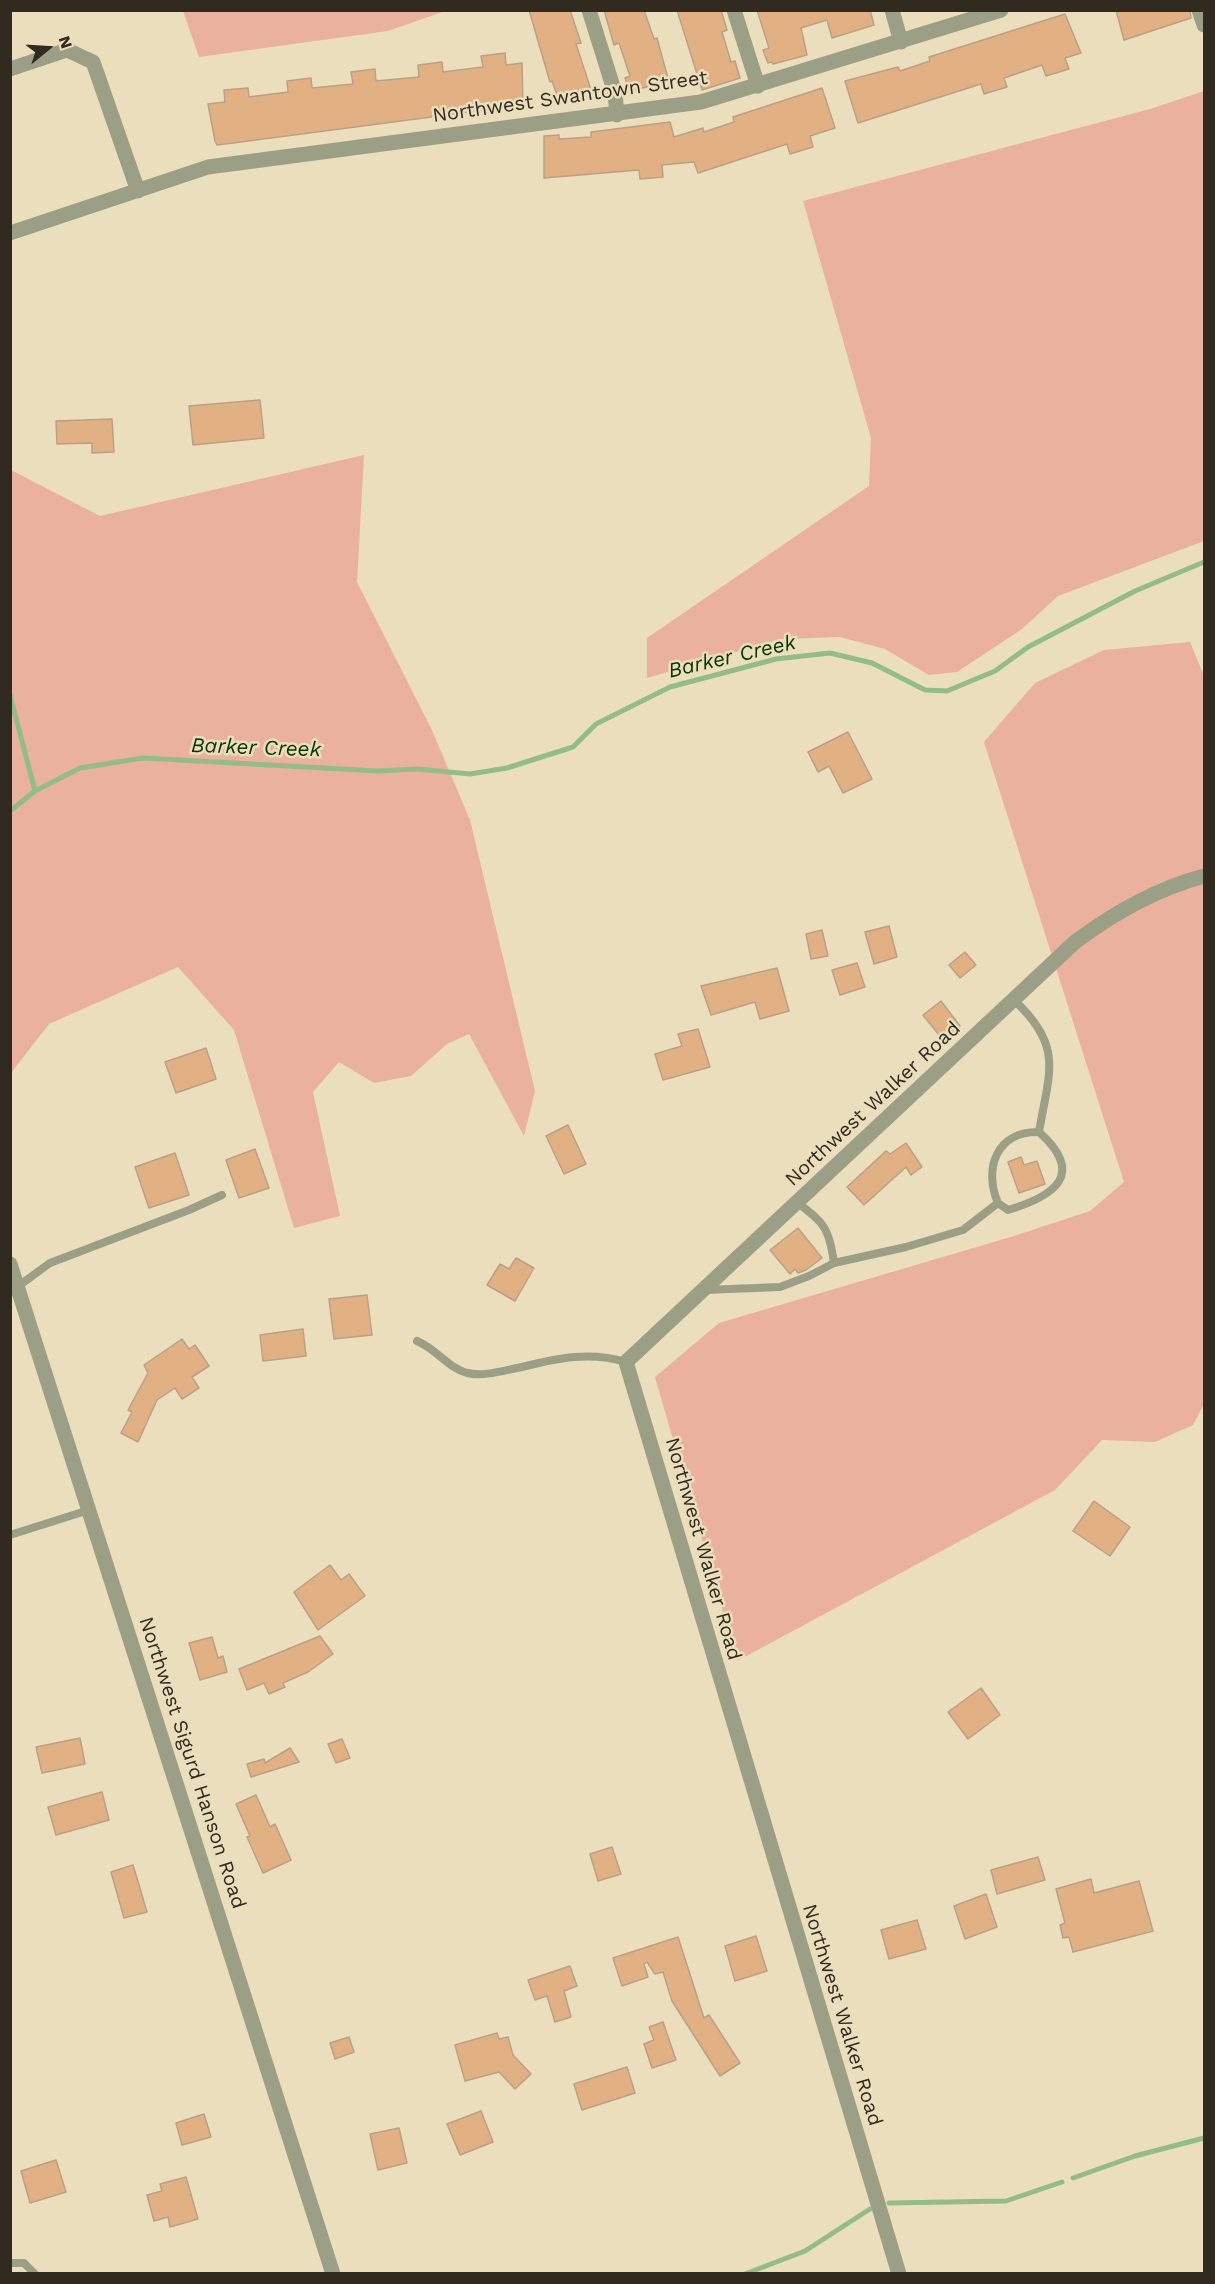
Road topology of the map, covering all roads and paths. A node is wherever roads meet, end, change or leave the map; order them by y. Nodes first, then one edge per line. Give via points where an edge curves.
1 (589, 10) edge
2 (734, 10) edge
3 (892, 10) edge
4 (1001, 10) edge
5 (1199, 10) edge
6 (1204, 26) edge
7 (901, 42) junction
8 (10, 69) edge
9 (758, 86) junction
10 (617, 115) junction
11 (138, 191) junction
12 (10, 233) edge
13 (1204, 876) edge
14 (1015, 1001) junction
15 (1039, 1132) junction
16 (222, 1195) dead end
17 (798, 1203) junction
18 (998, 1203) junction
19 (834, 1263) junction
20 (10, 1264) edge
21 (17, 1287) junction
22 (704, 1290) junction
23 (417, 1341) dead end
24 (626, 1362) junction
25 (89, 1510) junction
26 (10, 1536) edge
27 (10, 2263) edge
28 (35, 2274) edge
29 (333, 2274) edge
30 (899, 2274) edge

1 - 10 street via 615,93
2 - 9 street
3 - 7 street
4 - 7 street, Northwest Swantown Street
5 - 6 street
7 - 9 street, Northwest Swantown Street
8 - 11 street via 67,50 93,62
9 - 10 street, Northwest Swantown Street via 678,107
10 - 11 street, Northwest Swantown Street via 208,167
11 - 12 street, Northwest Swantown Street
13 - 14 street, Northwest Walker Road via 1171,885 1108,918 1075,942
14 - 15 lane via 1035,1020 1050,1054
14 - 17 street, Northwest Walker Road
15 - 18 lane via 1013,1136 995,1158 992,1191
15 - 18 lane via 1056,1147 1062,1167 1058,1187 1042,1199 1008,1210
16 - 21 lane via 50,1263
17 - 19 lane via 818,1218 830,1234
17 - 22 street, Northwest Walker Road
18 - 19 lane via 963,1230
19 - 22 lane via 780,1287
20 - 21 street, Northwest Sigurd Hanson Road
21 - 25 street, Northwest Sigurd Hanson Road
22 - 24 street, Northwest Walker Road
23 - 24 lane via 433,1348 453,1368 469,1373 501,1372 568,1356 608,1357
24 - 30 street, Northwest Walker Road
25 - 26 lane
25 - 29 street, Northwest Sigurd Hanson Road
27 - 28 lane via 24,2263

